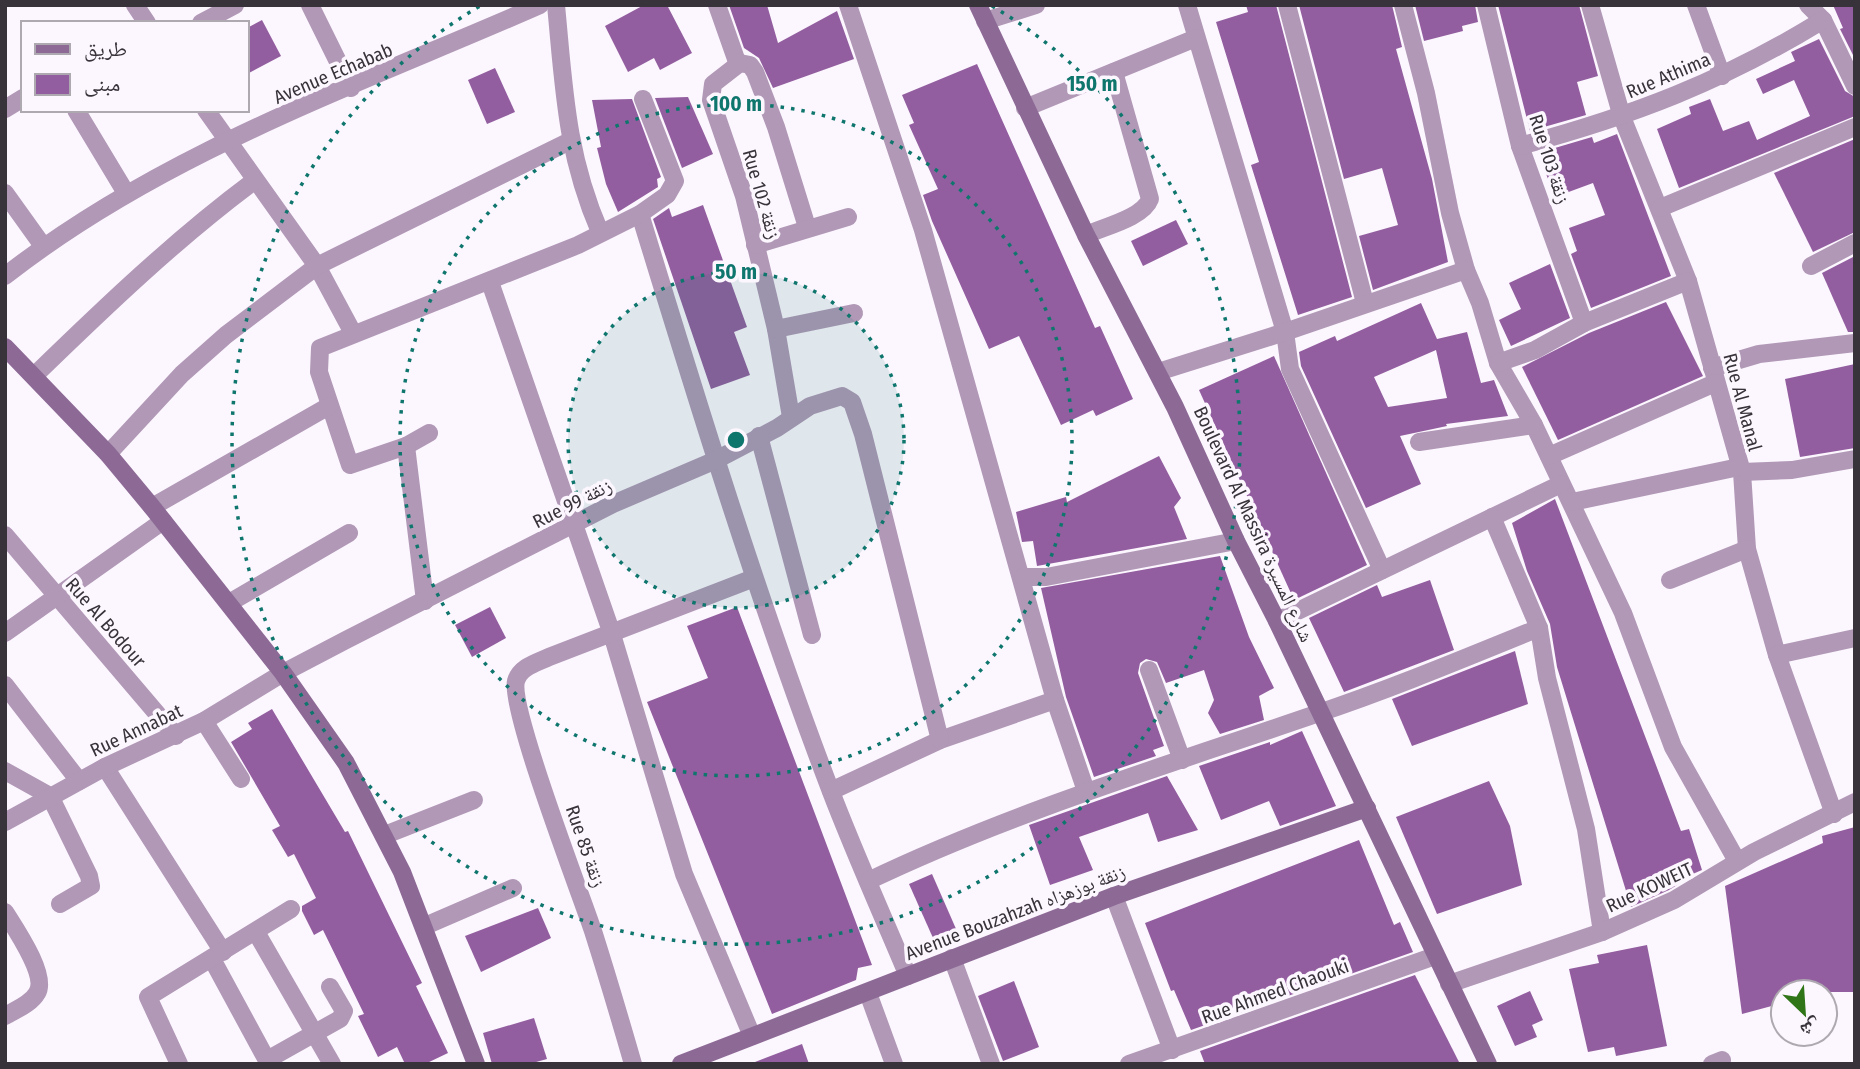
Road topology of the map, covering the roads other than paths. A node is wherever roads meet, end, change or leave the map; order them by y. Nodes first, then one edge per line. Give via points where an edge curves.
1 (235, 5) edge
2 (310, 5) edge
3 (540, 5) edge
4 (556, 5) edge
5 (718, 5) edge
6 (848, 5) edge
7 (1036, 5) edge
8 (1187, 5) edge
9 (1287, 5) edge
10 (1403, 5) edge
11 (1486, 5) edge
12 (1590, 5) edge
13 (1696, 5) edge
14 (1808, 5) edge
15 (982, 13) edge
16 (1823, 20) junction
17 (205, 21) edge
18 (1196, 38) junction
19 (740, 63) junction
20 (1114, 72) junction
21 (1722, 76) junction
22 (1855, 86) edge
23 (351, 88) junction
24 (21, 99) edge
25 (643, 99) dead end
26 (1025, 108) junction
27 (5, 109) edge
28 (77, 112) edge
29 (207, 112) edge
30 (1622, 117) junction
31 (1855, 127) edge
32 (570, 141) junction
33 (226, 142) junction
34 (1520, 146) junction
35 (254, 181) junction
36 (5, 193) edge
37 (125, 193) junction
38 (1660, 208) junction
39 (640, 214) junction
40 (848, 217) dead end
41 (807, 227) junction
42 (600, 232) junction
43 (1086, 235) junction
44 (1855, 243) edge
45 (755, 245) junction
46 (43, 246) junction
47 (317, 266) junction
48 (1811, 266) dead end
49 (1466, 271) junction
50 (5, 276) edge
51 (1688, 281) junction
52 (490, 282) junction
53 (1365, 303) junction
54 (855, 313) dead end
55 (1584, 323) junction
56 (776, 329) junction
57 (1286, 332) junction
58 (353, 333) junction
59 (1855, 343) edge
60 (7, 354) edge
61 (1498, 363) junction
62 (1158, 372) junction
63 (35, 375) junction
64 (1713, 375) junction
65 (329, 406) junction
66 (791, 417) junction
67 (1534, 425) junction
68 (429, 433) dead end
69 (759, 436) junction
70 (1419, 442) dead end
71 (405, 446) junction
72 (108, 454) junction
73 (1549, 456) junction
74 (1855, 459) edge
75 (716, 460) junction
76 (1740, 470) junction
77 (1561, 484) junction
78 (1572, 502) junction
79 (157, 514) junction
80 (1492, 517) junction
81 (575, 525) junction
82 (349, 533) dead end
83 (5, 535) edge
84 (1236, 541) junction
85 (1747, 549) junction
86 (1382, 570) junction
87 (754, 578) junction
88 (1023, 578) junction
89 (1670, 580) dead end
90 (55, 595) junction
91 (425, 601) junction
92 (229, 603) junction
93 (1277, 621) junction
94 (1539, 628) junction
95 (611, 631) junction
96 (5, 633) edge
97 (813, 635) dead end
98 (1855, 638) edge
99 (1777, 655) junction
100 (1149, 670) dead end
101 (283, 673) junction
102 (5, 685) edge
103 (1055, 700) junction
104 (1320, 713) junction
105 (204, 722) junction
106 (176, 736) junction
107 (940, 740) junction
108 (1182, 760) junction
109 (105, 767) junction
110 (5, 771) edge
111 (240, 779) dead end
112 (79, 781) junction
113 (831, 791) junction
114 (1086, 791) junction
115 (50, 796) junction
116 (474, 800) dead end
117 (1855, 803) edge
118 (1367, 808) junction
119 (1834, 814) junction
120 (5, 822) edge
121 (386, 835) junction
122 (1737, 861) junction
123 (868, 881) junction
124 (513, 888) dead end
125 (1114, 896) junction
126 (61, 904) dead end
127 (291, 909) dead end
128 (5, 912) edge
129 (425, 926) junction
130 (256, 932) junction
131 (1602, 932) junction
132 (217, 956) junction
133 (1435, 956) junction
134 (951, 958) junction
135 (908, 976) junction
136 (1449, 984) junction
137 (330, 987) dead end
138 (868, 993) junction
139 (5, 1016) edge
140 (315, 1033) junction
141 (752, 1036) junction
142 (1172, 1050) junction
143 (706, 1059) edge
144 (268, 1062) edge
145 (179, 1064) edge
146 (332, 1064) edge
147 (476, 1064) edge
148 (633, 1064) edge
149 (681, 1064) edge
150 (894, 1064) edge
151 (992, 1064) edge
152 (1129, 1064) edge
153 (1488, 1064) edge

1 - 17 street
2 - 23 street
3 - 23 street, Avenue Echabab
4 - 32 street
5 - 19 street
6 - 88 street via 923,230
7 - 15 street
8 - 18 street
9 - 53 street
10 - 49 street
11 - 34 street, Rue 103 زنقة
12 - 30 street, Rue Al Manal
13 - 21 street
14 - 16 street
15 - 26 street, Boulevard Al Massira شارع المسيرة
16 - 21 street, Rue Athima
16 - 22 street
18 - 20 street
18 - 57 street
19 - 41 street via 755,72
19 - 45 street, Rue 102 زنقة via 713,84 712,107 735,165
20 - 26 street
20 - 43 street via 1150,199 1137,212
21 - 30 street, Rue Athima
23 - 33 street, Avenue Echabab
24 - 27 street
25 - 39 street via 675,181 667,195
26 - 43 street, Boulevard Al Massira شارع المسيرة
28 - 37 street
29 - 33 street
30 - 34 street, Rue Athima
30 - 38 street, Rue Al Manal
31 - 38 street
32 - 42 street via 583,193
32 - 47 street
33 - 35 street
33 - 37 street, Avenue Echabab
34 - 55 street, Rue 103 زنقة
35 - 47 street
35 - 63 street via 208,215
36 - 46 street
37 - 46 street, Avenue Echabab
38 - 51 street, Rue Al Manal
39 - 42 street
39 - 75 street
40 - 41 street
41 - 45 street
42 - 52 street
43 - 62 street, Boulevard Al Massira شارع المسيرة
44 - 48 street
45 - 56 street, Rue 102 زنقة
46 - 50 street, Avenue Echabab
47 - 58 street
47 - 72 street via 191,366
49 - 53 street
49 - 61 street
51 - 55 street
51 - 64 street, Rue Al Manal
52 - 58 street
52 - 81 street
53 - 57 street
54 - 56 street
55 - 61 street via 1535,350
56 - 66 street, Rue 102 زنقة
57 - 62 street
57 - 86 street via 1290,369
58 - 65 street via 318,351
59 - 64 street via 1759,354
60 - 63 street
61 - 67 street
62 - 84 street, Boulevard Al Massira شارع المسيرة
63 - 72 street
64 - 73 street
64 - 76 street, Rue Al Manal
65 - 71 street via 351,466
65 - 79 street
66 - 69 street, Rue 99 زنقة
66 - 107 street, Rue 99 زنقة via 842,396 852,402
67 - 70 street
67 - 73 street
68 - 71 street
69 - 75 street, Rue 99 زنقة
69 - 97 street
71 - 91 street
72 - 79 street
73 - 77 street
74 - 76 street via 1792,470
75 - 81 street, Rue 99 زنقة
75 - 87 street
76 - 78 street
76 - 85 street, Rue Al Manal
77 - 78 street
77 - 80 street
78 - 122 street via 1623,613 1673,747
79 - 90 street
79 - 92 street
80 - 86 street
80 - 94 street
81 - 91 street, Rue 99 زنقة
81 - 95 street
82 - 92 street
83 - 90 street, Rue Al Bodour
84 - 88 street via 1046,578
84 - 93 street, Boulevard Al Massira شارع المسيرة
85 - 89 street
85 - 99 street, Rue Al Manal
86 - 93 street
87 - 95 street, Rue 85 زنقة
87 - 113 street
88 - 103 street
90 - 96 street
90 - 106 street, Rue Al Bodour
91 - 101 street, Rue 99 زنقة
92 - 101 street
93 - 104 street, Boulevard Al Massira شارع المسيرة
94 - 104 street
94 - 131 street via 1547,678 1586,829
95 - 141 street via 684,874
95 - 148 street, Rue 85 زنقة via 523,669 515,692
98 - 99 street
99 - 119 street, Rue Al Manal
100 - 108 street
101 - 105 street, Rue Annabat
101 - 121 street via 346,763
102 - 112 street
103 - 107 street
103 - 114 street
104 - 108 street
104 - 118 street, Boulevard Al Massira شارع المسيرة
105 - 106 street, Rue Annabat
105 - 111 street
106 - 109 street, Rue Annabat
107 - 113 street
108 - 114 street
109 - 112 street, Rue Annabat
109 - 132 street
110 - 115 street
112 - 115 street, Rue Annabat
113 - 123 street
114 - 123 street via 931,851
115 - 120 street, Rue Annabat
115 - 126 street via 92,886
116 - 121 street
117 - 119 street, Rue KOWEIT
118 - 125 street, Avenue Bouzahzah زنقة بوزهزاه
118 - 133 street, Boulevard Al Massira شارع المسيرة
119 - 122 street, Rue KOWEIT
121 - 129 street
122 - 131 street, Rue KOWEIT via 1698,889
123 - 135 street
124 - 129 street
125 - 134 street, Avenue Bouzahzah زنقة بوزهزاه
125 - 142 street
127 - 130 street
128 - 139 street via 36,969 40,987 32,1000
129 - 147 street
130 - 132 street
130 - 140 street
131 - 136 street, Rue KOWEIT
132 - 144 street
132 - 145 street via 148,997
133 - 136 street, Boulevard Al Massira شارع المسيرة
133 - 142 street, Rue Ahmed Chaouki
134 - 135 street, Avenue Bouzahzah زنقة بوزهزاه
134 - 151 street
135 - 138 street, Avenue Bouzahzah زنقة بوزهزاه
136 - 153 street, Boulevard Al Massira شارع المسيرة
137 - 140 street via 344,1011 340,1019
138 - 141 street, Avenue Bouzahzah زنقة بوزهزاه
138 - 150 street
140 - 144 street
140 - 146 street
141 - 143 street, Avenue Bouzahzah زنقة بوزهزاه
142 - 152 street, Rue Ahmed Chaouki
143 - 149 street, Avenue Bouzahzah زنقة بوزهزاه

